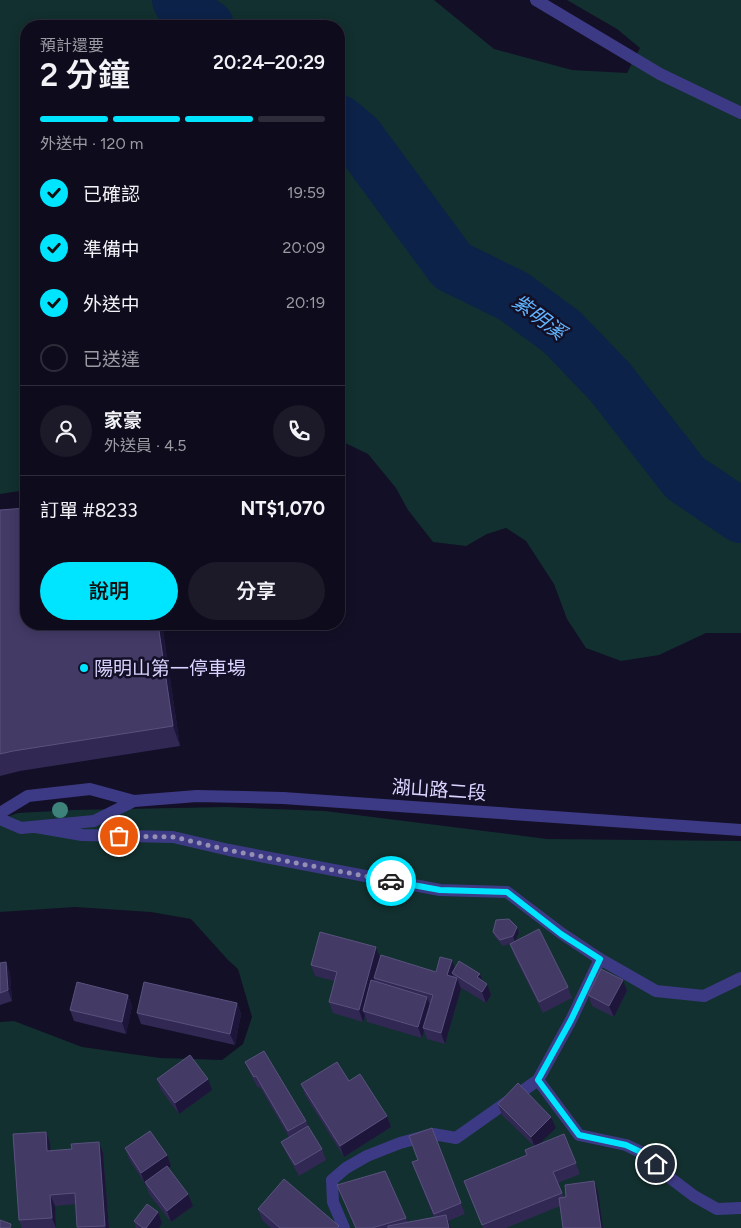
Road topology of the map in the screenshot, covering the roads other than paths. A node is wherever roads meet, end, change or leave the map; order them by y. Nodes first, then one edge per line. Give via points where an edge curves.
1 (536, 0) edge
2 (741, 113) edge
3 (134, 801) junction
4 (0, 813) edge
5 (0, 820) edge
6 (36, 826) junction
7 (741, 830) edge
8 (600, 959) junction
9 (741, 978) edge
10 (538, 1080) junction
11 (741, 1208) edge
12 (344, 1228) edge

1 - 2 street via 660,74
3 - 4 street, 湖山路二段 via 90,789 28,796
3 - 6 street, 湖山路二段 via 94,821
3 - 7 street, 湖山路二段 via 197,796 283,798
5 - 6 street, 湖山路二段 via 21,828
6 - 8 street via 82,835 174,837 440,890 507,892 561,934
8 - 9 street via 656,991 704,996
8 - 10 street
10 - 11 street via 579,1135 626,1145 647,1155 665,1174 717,1209
10 - 12 street via 456,1138 433,1134 400,1143 346,1168 332,1180 333,1202

